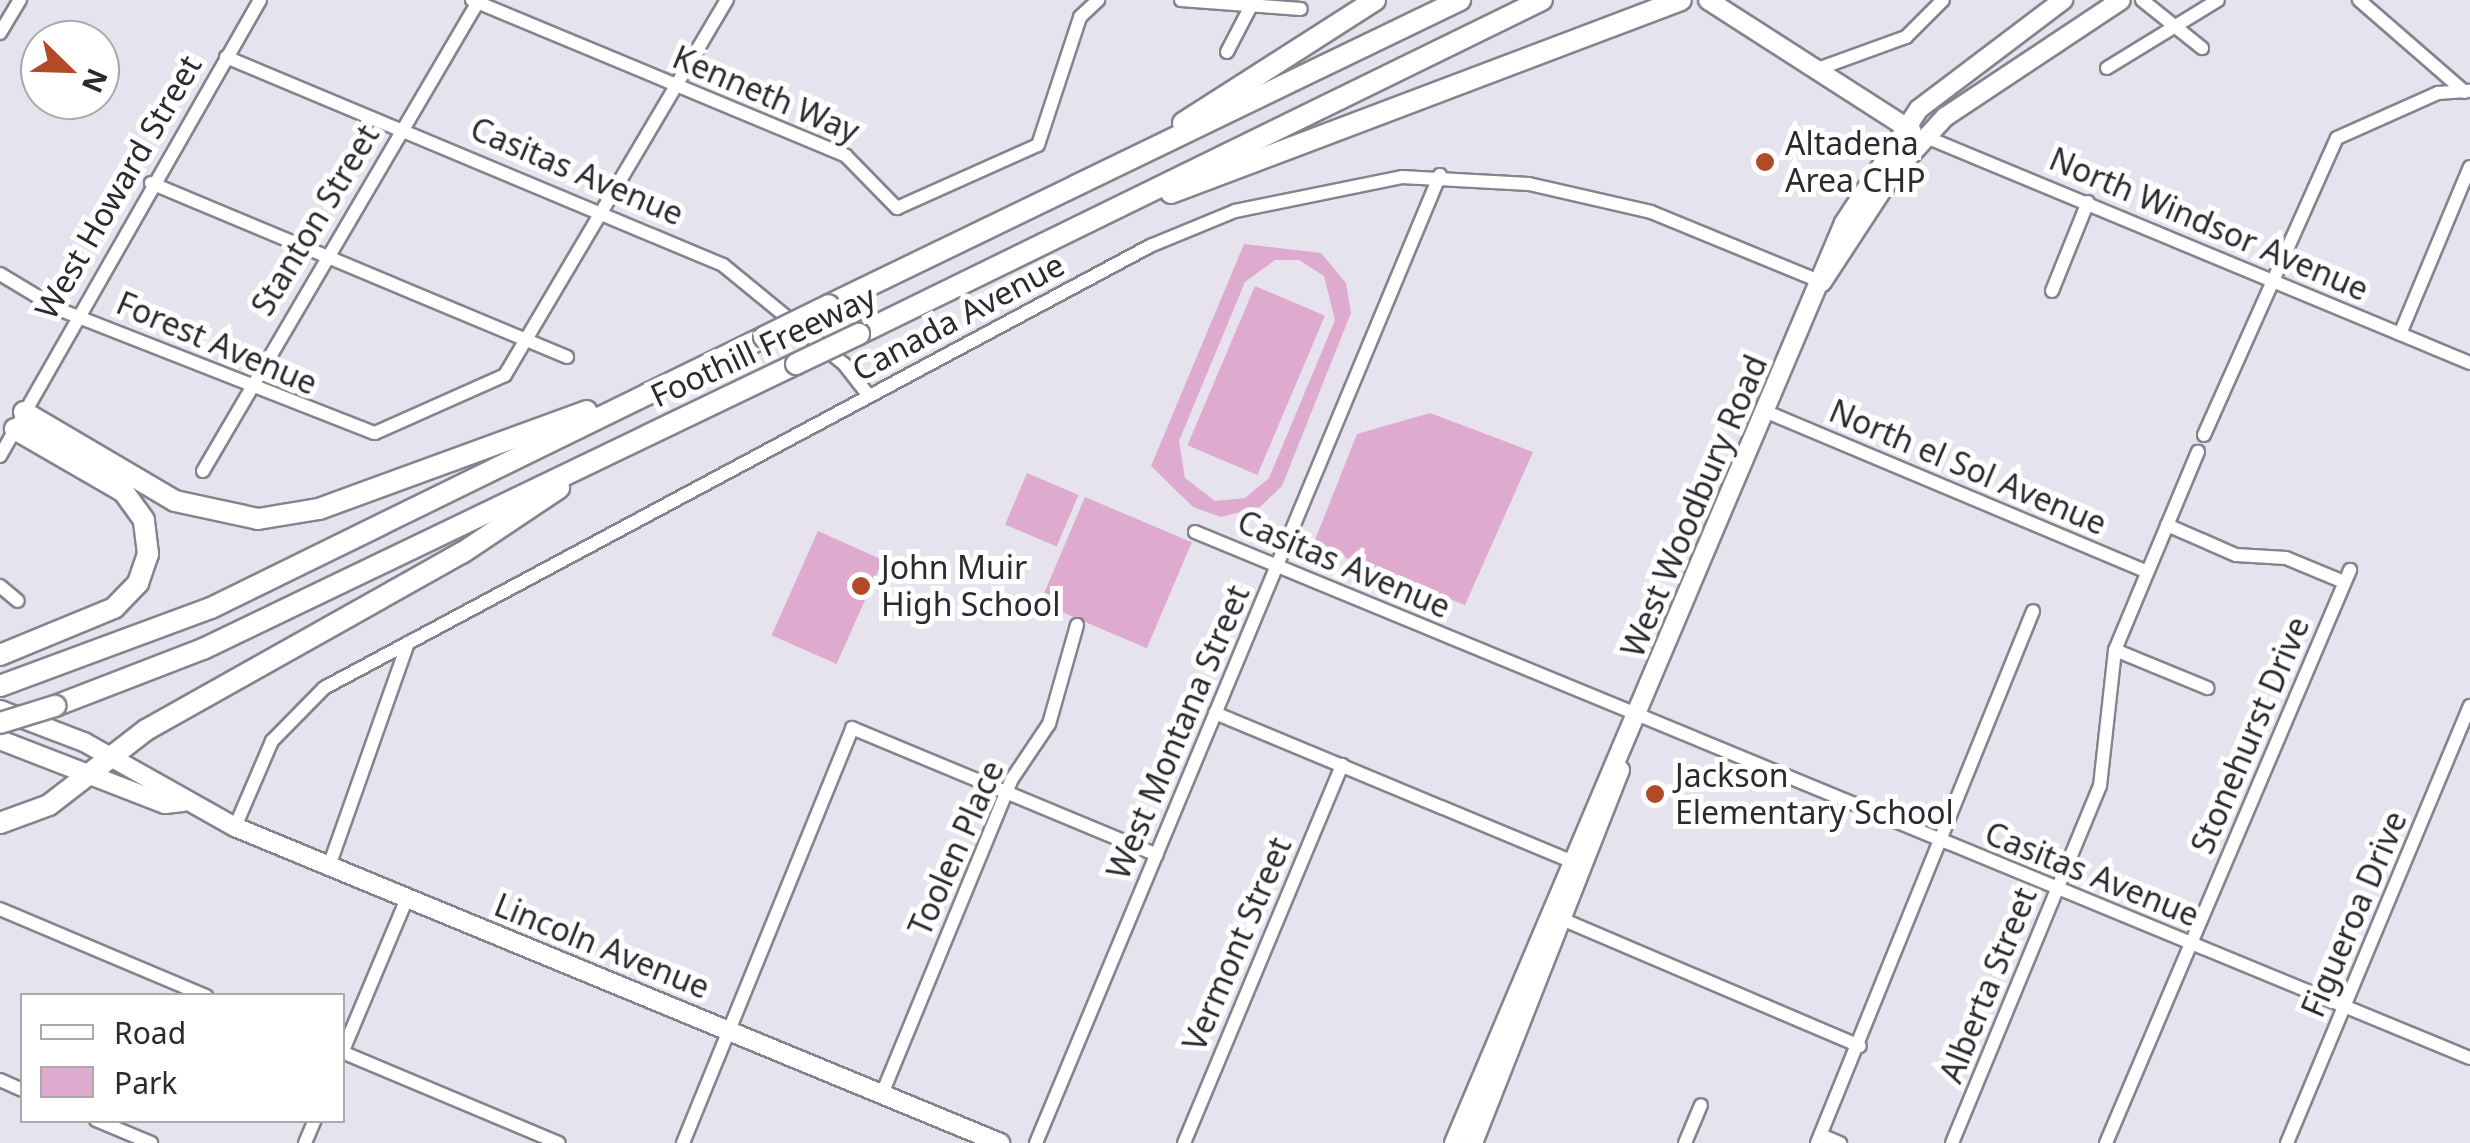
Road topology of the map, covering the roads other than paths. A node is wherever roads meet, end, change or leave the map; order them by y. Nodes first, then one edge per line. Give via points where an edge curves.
1 (20, 0) edge
2 (260, 0) edge
3 (727, 0) edge
4 (1098, 0) edge
5 (1180, 0) edge
6 (1374, 0) edge
7 (1460, 0) edge
8 (1542, 0) edge
9 (1680, 0) edge
10 (1708, 0) edge
11 (1943, 0) edge
12 (2063, 0) edge
13 (2122, 0) edge
14 (2218, 0) edge
15 (2359, 0) edge
16 (476, 1) edge
17 (2142, 1) edge
18 (1253, 2) edge
19 (1301, 10) dead end
20 (2180, 29) junction
21 (0, 33) edge
22 (2202, 48) dead end
23 (1227, 52) dead end
24 (226, 57) junction
25 (2107, 68) dead end
26 (1812, 71) junction
27 (678, 86) junction
28 (2468, 94) edge
29 (1903, 128) junction
30 (402, 129) junction
31 (1926, 137) junction
32 (2470, 167) edge
33 (1440, 176) junction
34 (1096, 178) junction
35 (151, 182) junction
36 (2088, 202) junction
37 (602, 212) junction
38 (1088, 220) junction
39 (326, 256) junction
40 (0, 274) edge
41 (2270, 279) junction
42 (1822, 282) junction
43 (2052, 291) dead end
44 (75, 314) junction
45 (2400, 334) junction
46 (524, 338) junction
47 (567, 356) dead end
48 (2470, 363) edge
49 (669, 382) junction
50 (248, 385) junction
51 (869, 396) junction
52 (1766, 412) junction
53 (20, 421) junction
54 (2204, 435) dead end
55 (614, 450) junction
56 (2198, 452) dead end
57 (0, 456) edge
58 (204, 470) dead end
59 (2167, 525) junction
60 (1195, 532) dead end
61 (1278, 564) junction
62 (2147, 572) junction
63 (0, 586) edge
64 (18, 601) dead end
65 (2033, 611) dead end
66 (1077, 625) dead end
67 (408, 643) junction
68 (2115, 650) junction
69 (0, 655) edge
70 (4, 686) edge
71 (2207, 688) dead end
72 (2470, 706) edge
73 (0, 710) edge
74 (1215, 713) junction
75 (1641, 715) junction
76 (0, 723) edge
77 (0, 740) edge
78 (102, 765) junction
79 (1342, 766) junction
80 (1008, 793) junction
81 (0, 823) edge
82 (235, 826) junction
83 (1942, 842) junction
84 (1157, 855) junction
85 (1579, 865) junction
86 (329, 866) junction
87 (2057, 890) junction
88 (408, 896) junction
89 (0, 909) edge
90 (1557, 917) junction
91 (2190, 944) junction
92 (199, 993) edge
93 (2346, 1007) junction
94 (729, 1031) junction
95 (1860, 1046) junction
96 (345, 1047) edge
97 (345, 1053) edge
98 (2470, 1058) edge
99 (882, 1094) junction
100 (1700, 1105) dead end
101 (103, 1123) edge
102 (1819, 1139) edge
103 (151, 1143) edge
104 (559, 1143) edge
105 (683, 1143) edge
106 (1000, 1143) edge
107 (1036, 1143) edge
108 (1184, 1143) edge
109 (1454, 1143) edge
110 (1472, 1143) edge
111 (1685, 1143) edge
112 (1840, 1143) edge
113 (1952, 1143) edge
114 (2106, 1143) edge
115 (2289, 1143) edge

1 - 21 street
2 - 24 street, West Howard Street
3 - 27 street
4 - 27 street, Kenneth Way via 1074,32 1038,145 897,208 875,175 846,156
5 - 18 street
6 - 34 highway
7 - 34 highway, Foothill Freeway
8 - 38 highway, Foothill Freeway
9 - 38 highway via 1420,104
10 - 26 main road
11 - 26 street via 1906,37
12 - 29 main road, West Woodbury Road via 1951,78
13 - 31 main road, West Woodbury Road via 1981,90
14 - 20 street
15 - 28 street
16 - 27 street, Kenneth Way
16 - 30 street, Stanton Street
17 - 20 street
18 - 19 street
18 - 23 street
20 - 22 street
20 - 25 street
24 - 30 street, Casitas Avenue
24 - 35 street, West Howard Street
26 - 29 main road
27 - 37 street
28 - 41 street via 2366,118 2336,138
29 - 31 main road
29 - 42 main road, West Woodbury Road via 1844,224
30 - 37 street, Casitas Avenue
30 - 39 street, Stanton Street
31 - 36 street, North Windsor Avenue
31 - 42 main road, West Woodbury Road
32 - 45 street
33 - 42 street, Canada Avenue via 1598,196
33 - 51 street, Canada Avenue via 1320,190 1196,225
33 - 61 street, West Montana Street
34 - 49 highway, Foothill Freeway, bridge
35 - 39 street
35 - 44 street, West Howard Street
36 - 41 street, North Windsor Avenue
36 - 43 street
37 - 46 street
37 - 51 street, Casitas Avenue via 723,265 844,364
38 - 55 highway, Foothill Freeway, bridge
39 - 46 street
39 - 50 street, Stanton Street
40 - 44 street, Forest Avenue
41 - 45 street, North Windsor Avenue
41 - 54 street
42 - 52 main road, West Woodbury Road
44 - 50 street, Forest Avenue
44 - 53 street, West Howard Street
45 - 48 street, North Windsor Avenue
46 - 47 street
46 - 50 street, Forest Avenue via 498,381 362,432
49 - 53 highway via 275,518 175,501
49 - 70 highway, Foothill Freeway via 211,608
50 - 58 street, Stanton Street
51 - 67 street, Canada Avenue
52 - 62 street, North el Sol Avenue
52 - 75 main road, West Woodbury Road
53 - 57 street, West Howard Street
53 - 69 highway via 124,492 144,520 148,554 138,583 114,608
55 - 76 highway, Foothill Freeway, bridge via 202,649
55 - 78 highway via 462,553
56 - 59 street, Alberta Street
59 - 62 street, Alberta Street
59 - 91 street, Stonehurst Drive via 2236,555 2286,558 2347,576
60 - 61 street, Casitas Avenue
61 - 74 street, West Montana Street
61 - 75 street, Casitas Avenue
62 - 68 street, Alberta Street
63 - 64 street
65 - 83 street
66 - 80 street, Toolen Place via 1056,708
67 - 82 street, Canada Avenue via 293,713
67 - 86 street
68 - 71 street
68 - 87 street, Alberta Street via 2107,765
72 - 93 street, Figueroa Drive
73 - 78 main road, Lincoln Avenue
74 - 79 street
74 - 84 street, West Montana Street
75 - 83 street, Casitas Avenue
75 - 85 main road, West Woodbury Road
77 - 78 main road, Lincoln Avenue
78 - 81 highway via 49,805
78 - 82 main road, Lincoln Avenue
79 - 85 street
79 - 108 street, Vermont Street
80 - 84 street
80 - 94 street via 852,728
80 - 99 street, Toolen Place
82 - 86 main road, Lincoln Avenue
83 - 87 street, Casitas Avenue
83 - 95 street
84 - 107 street, West Montana Street
85 - 90 main road, West Woodbury Road
86 - 88 main road, Lincoln Avenue
87 - 91 street, Casitas Avenue
87 - 113 street, Alberta Street
88 - 94 main road, Lincoln Avenue
88 - 96 street
89 - 92 street
90 - 95 street
90 - 109 main road, West Woodbury Road
90 - 110 main road, West Woodbury Road
91 - 93 street, Casitas Avenue
91 - 114 street, Stonehurst Drive
93 - 98 street, Casitas Avenue
93 - 115 street, Figueroa Drive
94 - 99 main road, Lincoln Avenue
94 - 105 street
95 - 102 street
97 - 104 street
99 - 106 main road, Lincoln Avenue
100 - 111 street
101 - 103 street
102 - 112 street

